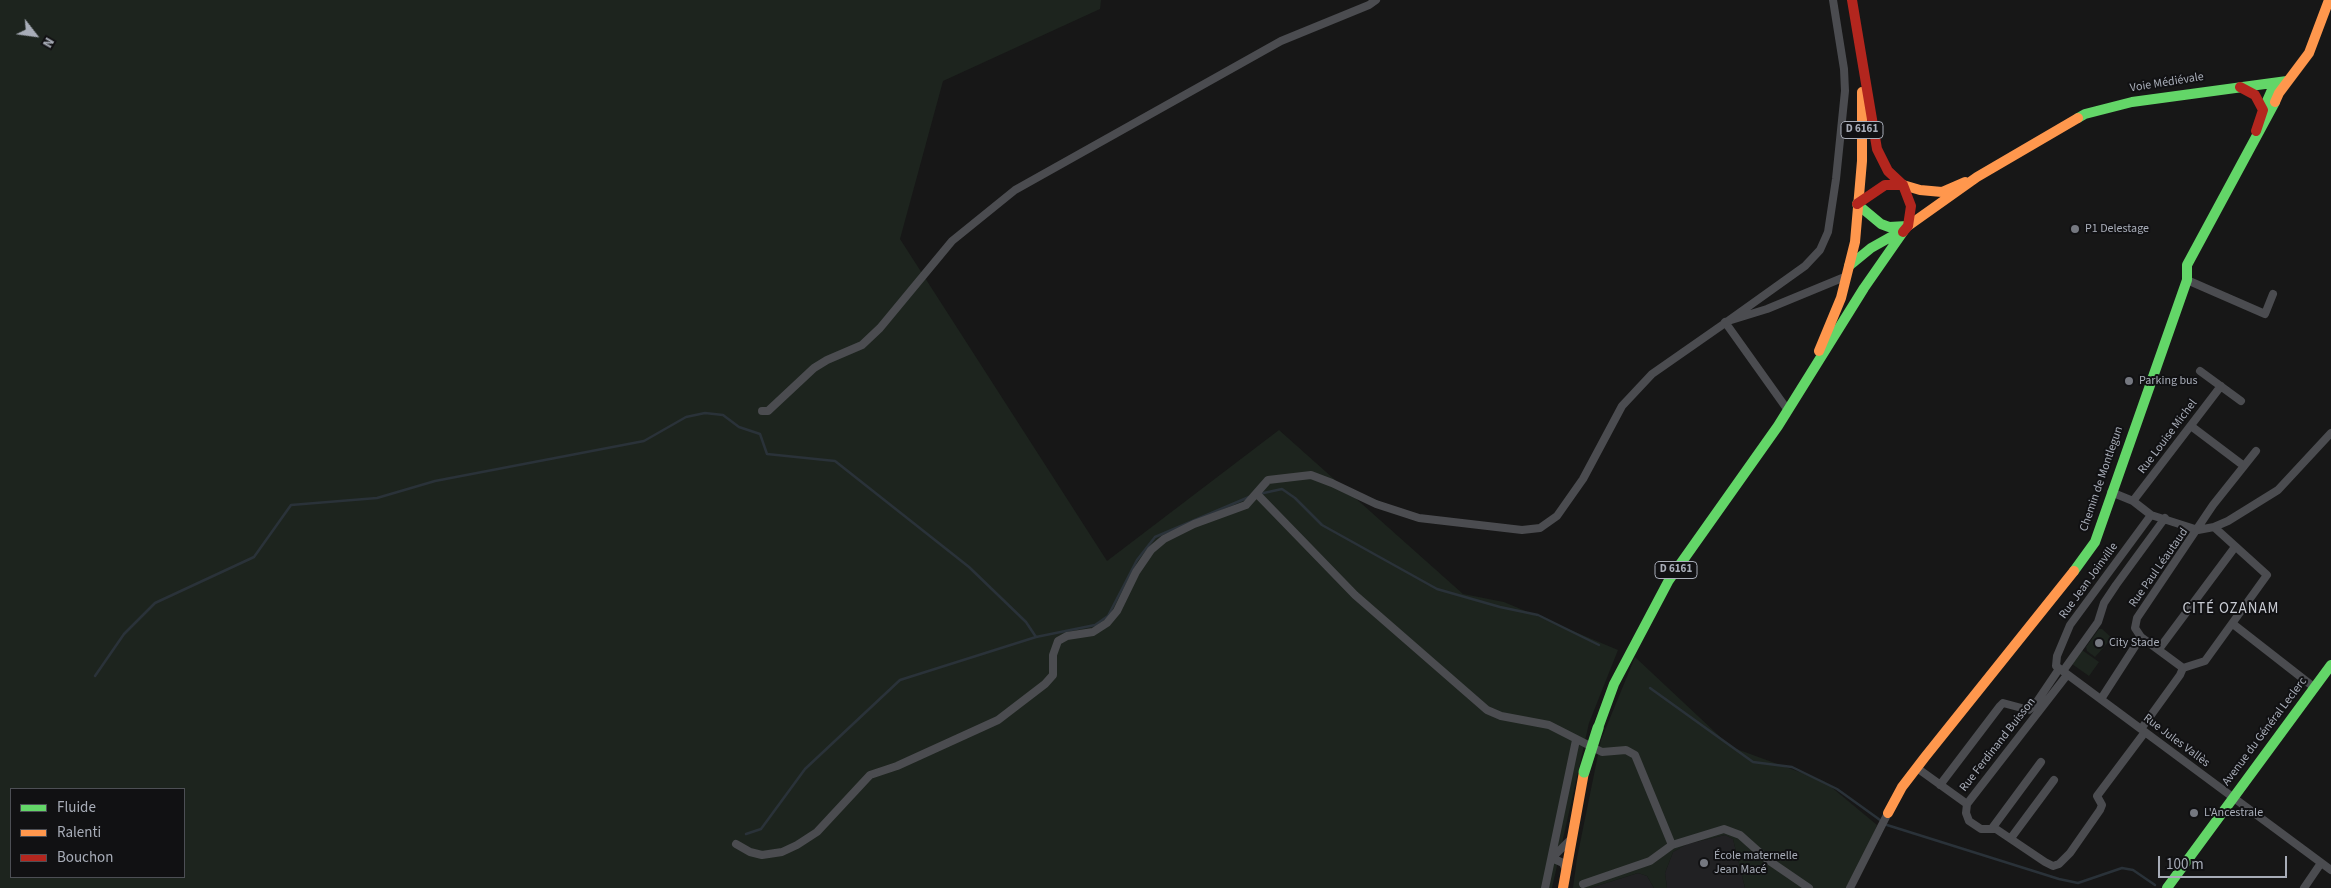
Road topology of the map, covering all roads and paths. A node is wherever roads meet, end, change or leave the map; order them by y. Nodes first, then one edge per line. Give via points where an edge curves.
1 (1376, 0) edge
2 (1833, 0) edge
3 (1852, 0) edge
4 (2329, 0) edge
5 (1862, 55) junction
6 (2287, 81) junction
7 (2275, 83) junction
8 (2240, 87) junction
9 (2263, 110) junction
10 (2248, 150) junction
11 (1977, 177) junction
12 (1902, 186) junction
13 (1857, 204) junction
14 (1908, 226) junction
15 (1848, 271) junction
16 (2187, 280) junction
17 (2273, 294) dead end
18 (1726, 322) junction
19 (2200, 371) dead end
20 (2221, 386) junction
21 (2241, 401) dead end
22 (1787, 409) junction
23 (762, 411) dead end
24 (1778, 426) junction
25 (2191, 426) junction
26 (2331, 433) edge
27 (2256, 450) dead end
28 (2244, 466) junction
29 (2111, 492) junction
30 (1257, 494) junction
31 (2133, 501) junction
32 (2151, 515) junction
33 (2165, 518) junction
34 (2214, 527) junction
35 (2198, 530) junction
36 (2235, 547) junction
37 (2233, 624) junction
38 (2141, 637) junction
39 (2159, 649) junction
40 (2331, 665) edge
41 (2184, 668) junction
42 (2061, 670) junction
43 (2314, 688) junction
44 (2100, 700) junction
45 (2143, 731) junction
46 (1576, 740) junction
47 (2040, 762) dead end
48 (1917, 768) junction
49 (2054, 780) dead end
50 (1940, 785) junction
51 (2233, 798) junction
52 (1967, 804) junction
53 (1888, 813) joint
54 (1992, 827) junction
55 (1572, 838) junction
56 (2011, 838) junction
57 (736, 844) dead end
58 (1672, 845) junction
59 (1552, 858) junction
60 (2321, 863) junction
61 (1566, 870) junction
62 (2331, 870) edge
63 (1584, 884) dead end
64 (1545, 888) edge
65 (1563, 888) edge
66 (1809, 888) edge
67 (1850, 888) edge
68 (2168, 888) edge
69 (2304, 888) edge

1 - 23 street via 1281,42 1014,190 952,241 862,345 814,368 768,411
2 - 18 street via 1845,91 1828,232 1820,250 1805,266
3 - 5 main road, D 6161
4 - 6 main road via 2309,53
5 - 12 main road via 1877,150 1888,171
5 - 13 main road, D 6161 via 1862,161
6 - 7 main road, Voie Médiévale
6 - 10 main road, Chemin de Montlegun
7 - 8 main road, Voie Médiévale
7 - 9 main road, Chemin de Montlegun
8 - 9 main road via 2255,95
8 - 11 main road, Voie Médiévale via 2132,102 2085,114
9 - 10 main road, Chemin de Montlegun
10 - 16 main road, Chemin de Montlegun via 2187,265
11 - 12 main road via 1942,192
11 - 14 main road
12 - 13 main road via 1885,186
12 - 14 main road via 1911,206
13 - 14 main road via 1881,224 1896,228
13 - 15 main road, D 6161 via 1855,242
14 - 15 main road via 1871,248
14 - 24 main road via 1864,288
15 - 18 street via 1766,310
15 - 22 main road, D 6161 via 1824,340
16 - 17 street via 2265,314
16 - 29 main road, Chemin de Montlegun
18 - 22 street
18 - 30 street via 1652,374 1622,406 1583,478 1557,516 1540,528 1522,530 1419,518 1376,504 1311,475 1268,480
19 - 20 street
20 - 21 street
20 - 25 street, Rue Louise Michel
22 - 24 main road, D 6161
24 - 55 main road, D 6161, bridge via 1669,580 1648,615 1618,676 1598,728 1584,772
25 - 28 street
25 - 31 street, Rue Louise Michel
26 - 34 street via 2278,490
27 - 28 street, Rue Paul Léautaud
28 - 35 street, Rue Paul Léautaud
29 - 31 street
29 - 48 main road, Chemin de Montlegun via 2100,529 2083,560
30 - 46 street via 1355,595 1487,710 1501,716 1549,725
30 - 57 street via 1246,505 1194,524 1164,539 1151,550 1107,623 1093,632 1067,636 1058,641 1053,655 1053,675 998,720 898,766 870,775 817,832 797,846 762,855
31 - 32 street
32 - 33 street
32 - 42 street, Rue Jean Joinville via 2070,625 2057,656
33 - 35 street
33 - 42 street via 2116,584 2104,603 2098,622
34 - 35 street
34 - 36 street
35 - 38 street, Rue Paul Léautaud via 2137,618 2135,628
36 - 37 street via 2267,575
36 - 39 street
37 - 41 street via 2205,661
37 - 43 street
38 - 39 street
38 - 44 street
39 - 41 street
40 - 43 main road, Avenue du Général Leclerc
41 - 45 street
42 - 44 street, Rue Jules Vallès
42 - 50 street via 2029,710 2003,703
42 - 52 street, Rue Ferdinand Buisson
43 - 51 main road, Avenue du Général Leclerc
44 - 45 street, Rue Jules Vallès
45 - 51 street, Rue Jules Vallès
45 - 56 street via 2097,796 2102,805 2059,864 2053,866
46 - 58 street via 1602,752 1626,750 1635,755
46 - 59 street
47 - 54 street
48 - 50 street, Rue Ferdinand Buisson
48 - 53 main road, Chemin de Montlegun
49 - 56 street
50 - 52 street, Rue Ferdinand Buisson
51 - 60 street, Rue Jules Vallès
51 - 68 main road, Avenue du Général Leclerc
52 - 54 street via 1966,813 1970,821 1981,828
53 - 67 street, Chemin de Montlegun
54 - 56 street
55 - 59 street
55 - 61 main road, D 6161
58 - 63 street via 1650,861
58 - 66 street via 1724,829 1740,835 1768,860
59 - 61 street via 1563,863
59 - 64 street
60 - 62 street, Rue Jules Vallès
60 - 69 street
61 - 65 main road, D 6161

